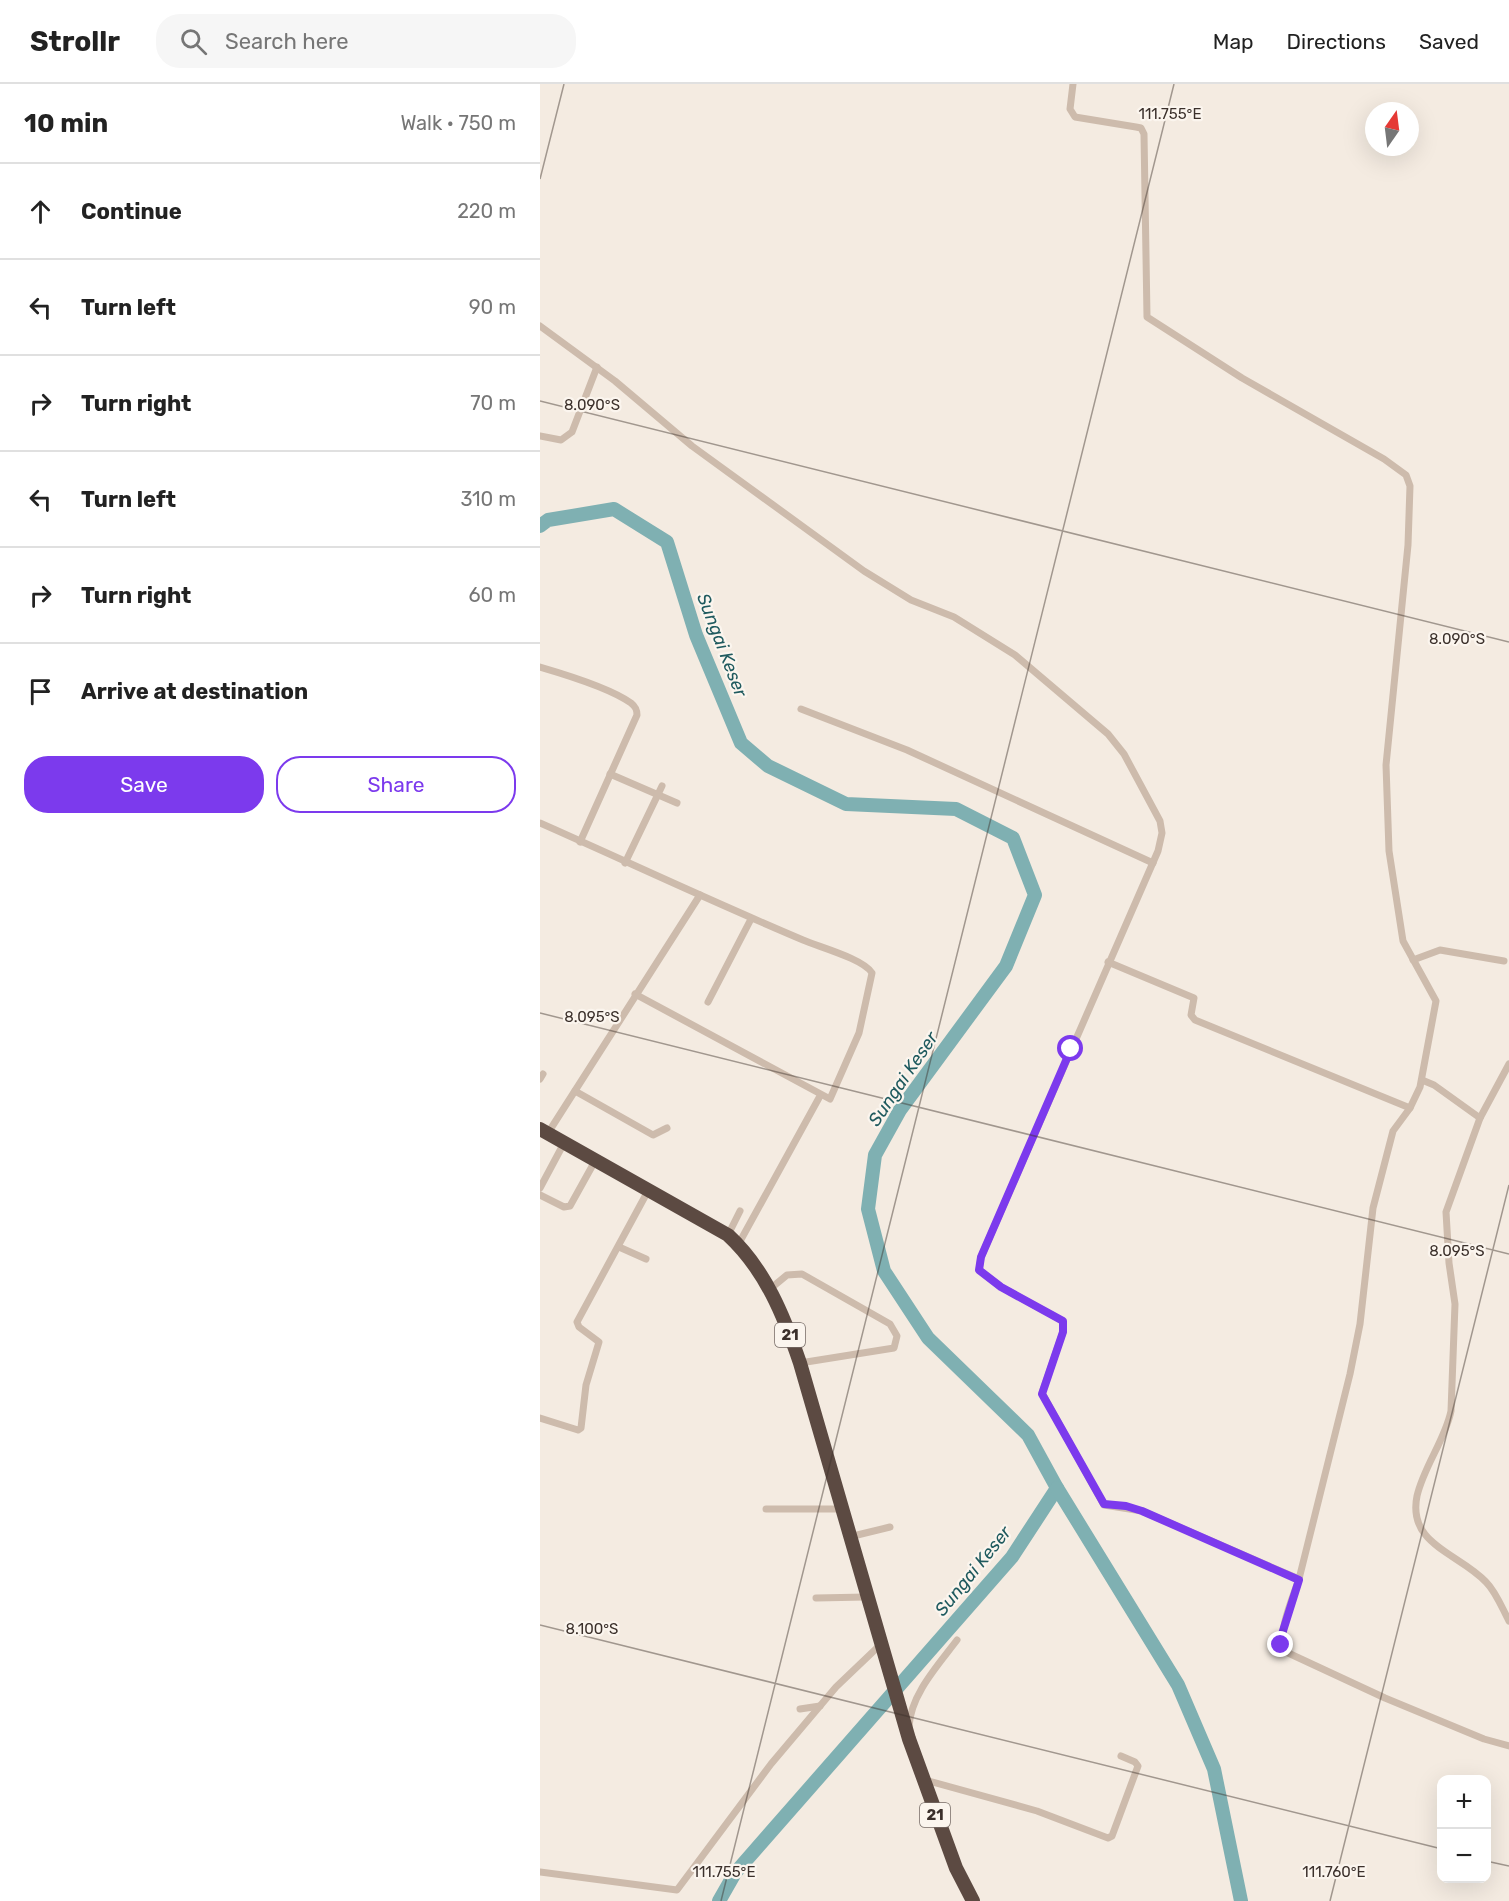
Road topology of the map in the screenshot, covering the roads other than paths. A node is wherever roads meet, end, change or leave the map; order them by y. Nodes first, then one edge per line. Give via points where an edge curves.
1 (1073, 84) edge
2 (540, 327) edge
3 (597, 367) junction
4 (540, 436) edge
5 (540, 667) edge
6 (801, 709) dead end
7 (610, 774) junction
8 (662, 786) dead end
9 (658, 795) junction
10 (677, 803) dead end
11 (540, 823) edge
12 (580, 842) junction
13 (625, 863) junction
14 (1154, 863) junction
15 (700, 895) junction
16 (751, 918) junction
17 (1413, 960) junction
18 (1504, 961) dead end
19 (1108, 962) junction
20 (634, 994) junction
21 (708, 1002) dead end
22 (1509, 1064) edge
23 (1422, 1080) junction
24 (575, 1091) junction
25 (820, 1096) junction
26 (1408, 1107) junction
27 (1479, 1118) junction
28 (667, 1128) dead end
29 (544, 1131) edge
30 (564, 1143) junction
31 (596, 1161) junction
32 (540, 1188) edge
33 (649, 1189) junction
34 (540, 1195) edge
35 (740, 1211) dead end
36 (728, 1235) junction
37 (738, 1245) junction
38 (620, 1247) junction
39 (645, 1259) dead end
40 (770, 1290) junction
41 (800, 1363) junction
42 (540, 1418) edge
43 (766, 1509) dead end
44 (841, 1509) junction
45 (890, 1527) dead end
46 (849, 1537) junction
47 (1297, 1579) junction
48 (866, 1596) junction
49 (816, 1598) dead end
50 (1509, 1621) edge
51 (957, 1640) dead end
52 (882, 1651) junction
53 (820, 1706) junction
54 (800, 1709) dead end
55 (907, 1733) junction
56 (1509, 1746) edge
57 (1121, 1756) dead end
58 (923, 1780) junction
59 (540, 1872) edge
60 (974, 1901) edge

1 - 17 street via 1070,109 1075,117 1141,128 1144,134 1147,317 1406,475 1410,486 1407,545 1386,765 1392,880 1404,941
2 - 3 street
3 - 4 street via 572,432 561,440
3 - 14 street via 692,446 864,572 911,600 945,612 978,631 1015,655 1089,716 1124,754 1151,800 1162,833
5 - 7 street via 614,695 636,709 637,716
6 - 14 street via 907,750
7 - 9 street
7 - 12 street
8 - 9 street
9 - 10 street
9 - 13 street
11 - 12 street
12 - 13 street
13 - 15 street
14 - 19 street
15 - 16 street
15 - 20 street
16 - 21 street
16 - 25 street via 857,962 872,973 859,1033 834,1095 830,1099
17 - 18 street via 1440,950
17 - 23 street via 1436,1001
19 - 26 street via 1194,998 1191,1013 1195,1020
19 - 47 street via 981,1257 979,1270 1001,1287 1063,1321 1063,1332 1042,1394 1104,1504 1142,1511
20 - 24 street
20 - 25 street
22 - 27 street
23 - 26 street
23 - 27 street
24 - 28 street via 653,1135
24 - 29 street
25 - 37 street
26 - 47 street via 1393,1131 1372,1208 1362,1308 1350,1374
27 - 50 street via 1446,1212 1455,1304 1451,1411 1421,1482 1415,1513 1423,1533 1487,1583
29 - 30 highway, 21
30 - 31 highway, 21
30 - 32 street
31 - 33 highway, 21
31 - 34 street via 570,1206 564,1207
33 - 36 highway, 21
33 - 38 street
35 - 36 street
36 - 37 highway, 21
37 - 40 highway, 21
38 - 39 street
38 - 42 street via 577,1322 599,1342 586,1385 581,1428
40 - 41 highway, 21
40 - 41 street via 788,1275 802,1274 890,1324 897,1336 894,1348 880,1352
41 - 44 highway, 21
43 - 44 street
44 - 46 highway, 21
45 - 46 street
46 - 48 highway, 21
47 - 56 street via 1282,1634 1281,1645 1286,1652 1385,1698
48 - 49 street
48 - 52 highway, 21
51 - 55 street via 933,1671 914,1707
52 - 53 street via 861,1661
52 - 55 highway, 21
53 - 54 street
53 - 59 street via 676,1890
55 - 58 highway, 21
57 - 58 street via 1138,1766 1108,1838 1037,1811
58 - 60 highway, 21 via 956,1868

